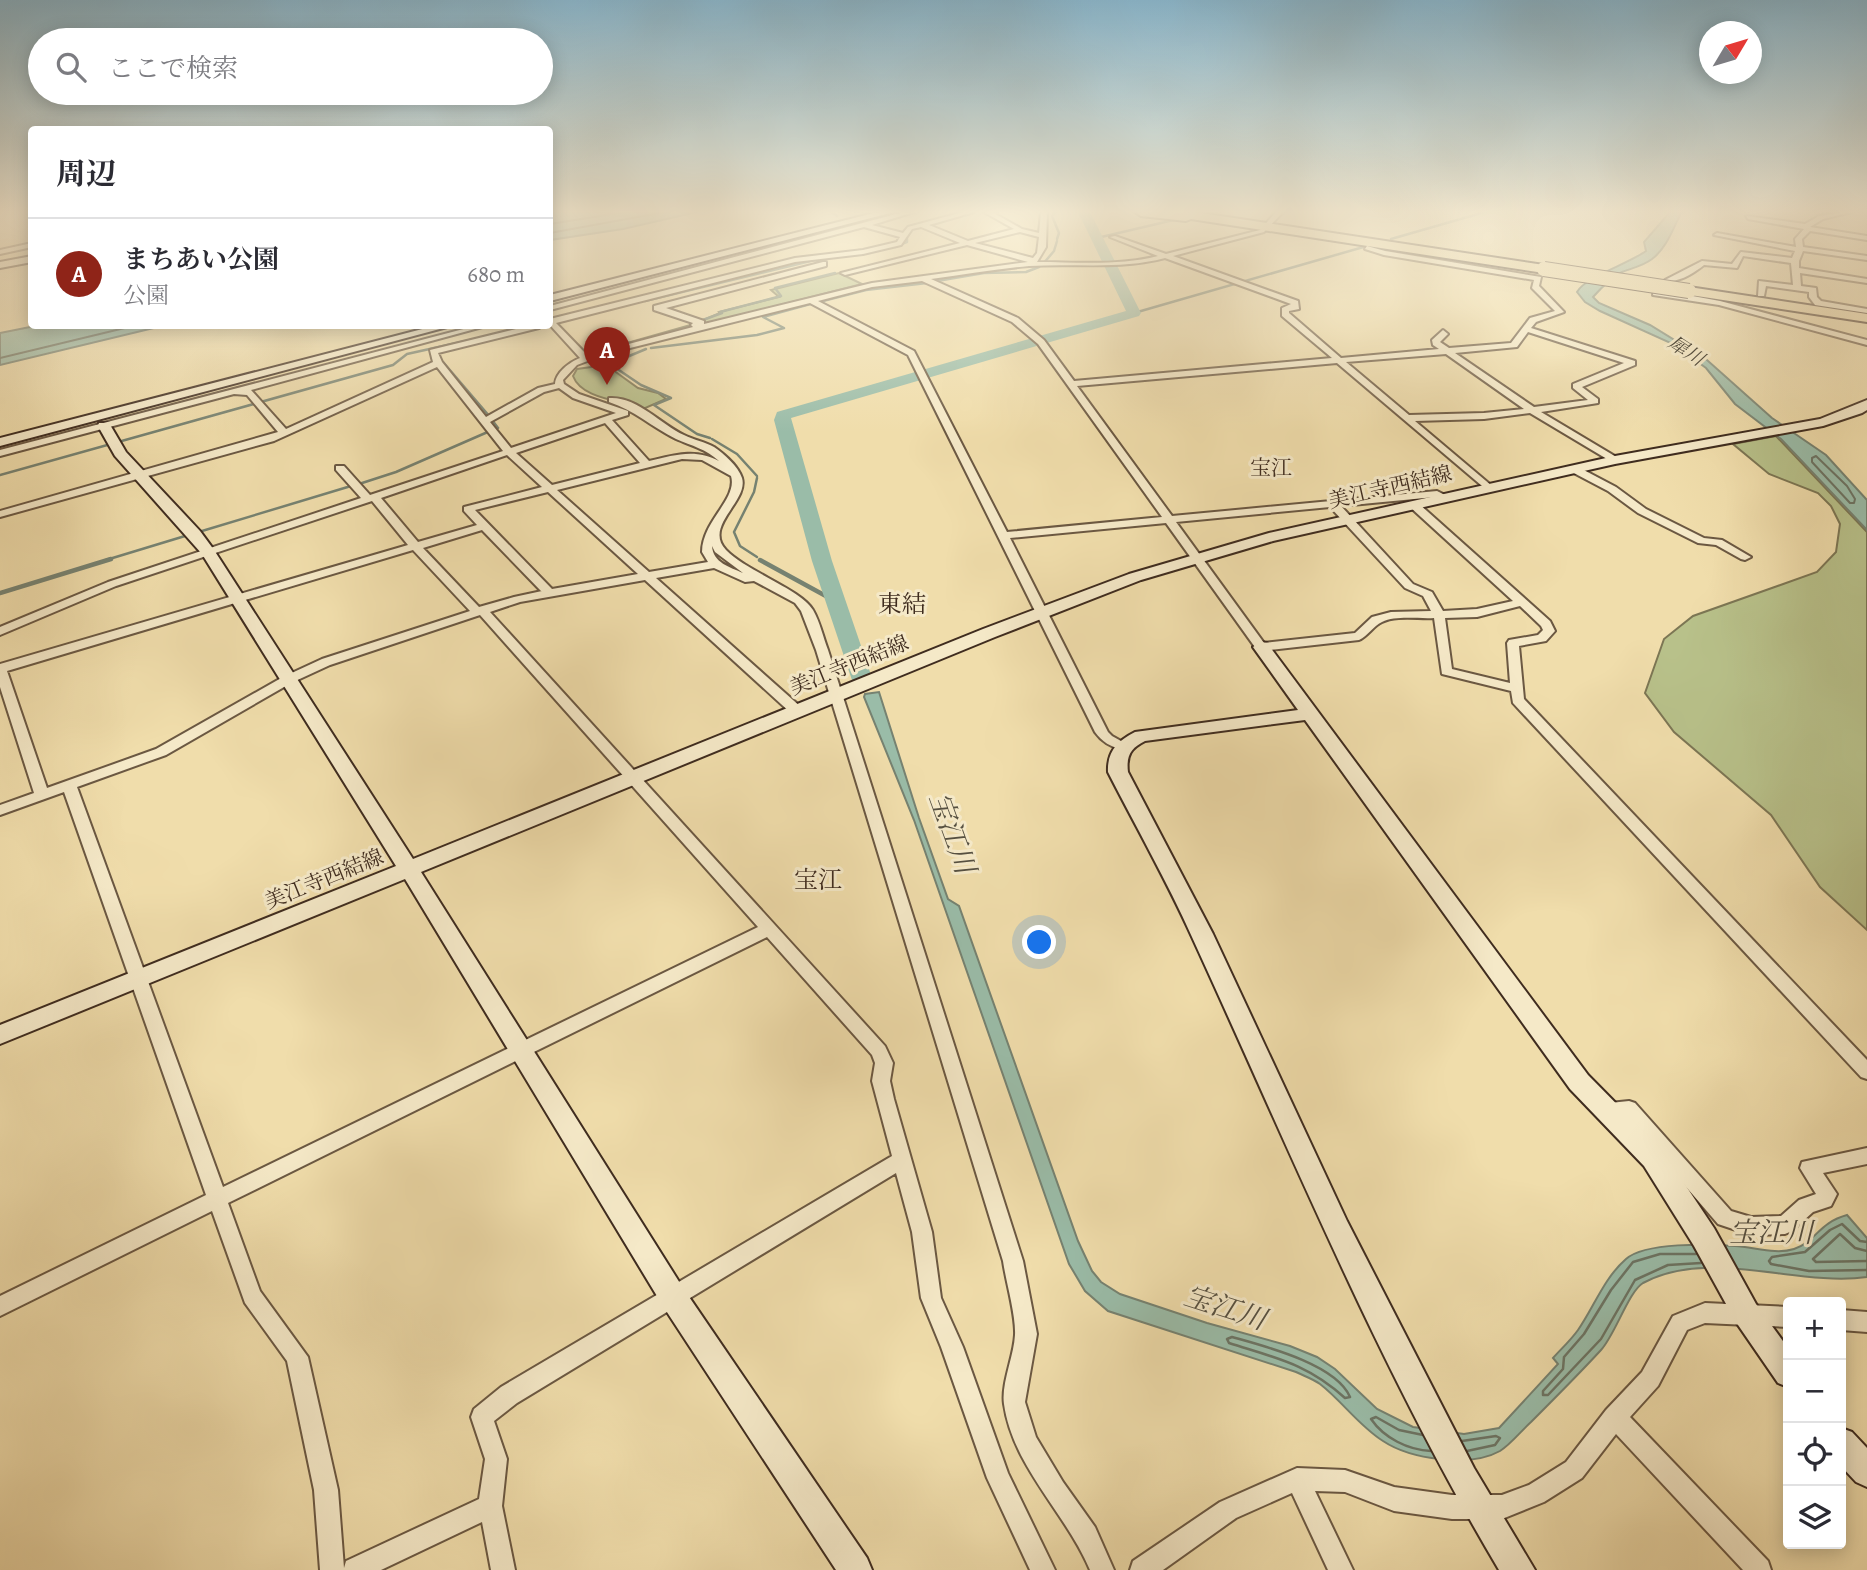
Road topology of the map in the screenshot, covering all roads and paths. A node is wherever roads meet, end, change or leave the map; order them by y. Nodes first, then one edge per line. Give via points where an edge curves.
1 (604, 285) edge
2 (636, 285) edge
3 (702, 285) edge
4 (744, 285) edge
5 (871, 285) edge
6 (946, 285) edge
7 (1244, 285) edge
8 (1535, 285) edge
9 (1665, 285) edge
10 (1762, 285) edge
11 (1778, 285) edge
12 (1797, 288) joint
13 (1689, 289) joint
14 (1657, 291) dead end
15 (1761, 294) dead end
16 (553, 299) edge
17 (811, 300) junction
18 (639, 301) junction
19 (1759, 306) dead end
20 (553, 307) edge
21 (658, 308) junction
22 (1744, 310) junction
23 (1867, 315) edge
24 (553, 321) edge
25 (553, 325) edge
26 (1527, 328) junction
27 (434, 329) edge
28 (447, 329) edge
29 (471, 329) edge
30 (523, 329) edge
31 (1443, 332) dead end
32 (658, 338) junction
33 (1867, 343) edge
34 (1448, 351) junction
35 (585, 358) junction
36 (1339, 360) junction
37 (438, 363) junction
38 (1070, 384) junction
39 (560, 385) junction
40 (227, 393) junction
41 (1864, 409) edge
42 (1533, 411) junction
43 (1406, 418) junction
44 (607, 419) junction
45 (486, 420) junction
46 (104, 426) junction
47 (284, 433) junction
48 (1748, 437) joint
49 (0, 444) edge
50 (509, 452) junction
51 (0, 453) edge
52 (1615, 460) junction
53 (647, 465) junction
54 (340, 468) dead end
55 (1574, 469) junction
56 (736, 475) junction
57 (140, 476) junction
58 (1488, 488) junction
59 (547, 489) junction
60 (371, 498) junction
61 (1443, 498) junction
62 (1333, 504) junction
63 (1415, 505) junction
64 (0, 514) edge
65 (1348, 519) junction
66 (1171, 520) junction
67 (718, 521) junction
68 (484, 526) junction
69 (1002, 536) junction
70 (415, 546) junction
71 (209, 553) junction
72 (1745, 557) dead end
73 (1198, 558) junction
74 (715, 564) junction
75 (646, 576) junction
76 (779, 591) junction
77 (548, 594) junction
78 (236, 599) junction
79 (1523, 602) junction
80 (479, 611) junction
81 (1041, 612) junction
82 (1438, 614) junction
83 (0, 631) edge
84 (1261, 647) junction
85 (0, 668) edge
86 (287, 680) junction
87 (1516, 688) junction
88 (837, 695) junction
89 (797, 711) junction
90 (1310, 714) junction
91 (1123, 746) junction
92 (631, 778) junction
93 (69, 785) junction
94 (42, 795) junction
95 (0, 810) edge
96 (409, 869) junction
97 (768, 929) junction
98 (138, 979) junction
99 (0, 1035) edge
100 (520, 1051) junction
101 (1867, 1072) edge
102 (1606, 1109) junction
103 (1867, 1156) edge
104 (903, 1159) junction
105 (218, 1200) junction
106 (673, 1297) junction
107 (0, 1306) edge
108 (1743, 1307) junction
109 (1783, 1316) edge
110 (1846, 1321) edge
111 (1867, 1322) edge
112 (1783, 1366) edge
113 (1614, 1418) junction
114 (1846, 1448) edge
115 (1867, 1471) edge
116 (1297, 1479) junction
117 (490, 1506) junction
118 (1481, 1508) junction
119 (332, 1570) edge
120 (355, 1570) edge
121 (503, 1570) edge
122 (855, 1570) edge
123 (1043, 1570) edge
124 (1102, 1570) edge
125 (1142, 1570) edge
126 (1341, 1570) edge
127 (1518, 1570) edge
128 (1759, 1570) edge

1 - 16 street
2 - 20 street
3 - 18 street
4 - 21 street
5 - 17 street
6 - 38 street via 1014,320 1039,340
7 - 36 street via 1297,305 1285,314
8 - 26 street via 1560,312 1533,320
9 - 13 highway, bridge
10 - 15 street
11 - 12 street
12 - 23 street via 1813,290 1818,303
13 - 23 highway
14 - 22 street
17 - 32 street
17 - 69 street via 911,353
18 - 21 street
18 - 24 street
19 - 22 street
21 - 32 street via 701,323
22 - 33 street
25 - 35 street
26 - 34 street via 1514,345
26 - 42 street via 1632,363 1576,386 1595,401
27 - 49 street
28 - 49 street
29 - 40 street
30 - 37 street via 435,350
31 - 34 street via 1436,343
32 - 35 street
34 - 36 street
34 - 42 street
35 - 39 street via 566,371
35 - 56 street via 572,376 582,390 641,410 682,438 711,449
36 - 38 street
36 - 43 street
37 - 45 street
37 - 47 street
38 - 66 street
39 - 44 street via 576,396 625,413
39 - 45 street via 541,390
40 - 46 street
40 - 47 street via 249,392
41 - 48 street, 美江寺西結線
42 - 43 street
42 - 52 street
43 - 58 street
44 - 50 street
44 - 53 street
45 - 50 street
46 - 51 street
46 - 57 street
47 - 57 street
48 - 52 main road, 美江寺西結線
50 - 59 street
50 - 60 street
52 - 55 main road, 美江寺西結線
53 - 56 street via 699,456
53 - 59 street
54 - 60 street
55 - 58 main road, 美江寺西結線
55 - 72 street via 1642,511
56 - 67 street via 738,486
57 - 64 street
57 - 71 street
58 - 61 main road, 美江寺西結線
59 - 68 street via 468,509
59 - 75 street
60 - 70 street
60 - 71 street
61 - 62 street via 1437,494
61 - 63 main road, 美江寺西結線
62 - 65 street
62 - 66 street
63 - 65 main road, 美江寺西結線
63 - 79 street
65 - 73 main road, 美江寺西結線
65 - 82 street via 1409,586 1428,594
66 - 69 street
66 - 73 street
67 - 74 street via 710,528 706,544
67 - 76 street via 715,536 719,550
68 - 70 street
68 - 77 street
69 - 81 street
70 - 78 street
70 - 80 street
71 - 78 street
71 - 83 street via 113,584
73 - 81 main road, 美江寺西結線
73 - 84 street
74 - 75 street
74 - 76 street
75 - 77 street
75 - 89 street
76 - 88 street via 807,610
77 - 80 street
78 - 85 street
78 - 86 street
79 - 82 street via 1477,613
79 - 87 street via 1549,631 1542,638 1513,643
80 - 86 street via 326,662
80 - 92 street
81 - 88 main road, 美江寺西結線
81 - 91 street via 1102,733
82 - 84 street via 1376,620 1359,636
82 - 87 street via 1446,671
84 - 90 street
85 - 94 street
86 - 93 street via 161,752
86 - 96 street
87 - 101 street via 1518,700 1536,720
88 - 89 main road, 美江寺西結線
88 - 124 street via 1013,1261 1026,1334 1014,1402 1026,1442 1087,1535
89 - 92 main road, 美江寺西結線
90 - 91 street via 1141,737
90 - 102 street via 1579,1082
91 - 118 street via 1116,758 1118,772 1202,934 1337,1229
92 - 96 main road, 美江寺西結線
92 - 97 street
93 - 94 street
93 - 98 street
94 - 95 street
96 - 98 main road, 美江寺西結線
96 - 100 street
97 - 100 street
97 - 104 street via 879,1051 884,1063 881,1081
98 - 99 main road, 美江寺西結線
98 - 105 street
100 - 105 street
100 - 106 street
102 - 103 street via 1629,1108 1713,1207 1725,1218 1751,1226 1786,1225 1806,1206 1824,1200 1827,1194 1809,1168
102 - 108 street via 1653,1158
104 - 106 street
104 - 123 street via 922,1231 931,1298 953,1347 998,1478
105 - 107 street
105 - 119 street via 252,1296 297,1357 326,1490
106 - 117 street via 509,1395 482,1417 496,1458
106 - 122 street
108 - 109 street
108 - 112 street
108 - 113 street via 1680,1322 1650,1379
110 - 111 street
113 - 118 street via 1574,1470 1536,1494 1502,1507
113 - 128 street
114 - 115 street
116 - 118 street via 1345,1481 1394,1499
116 - 125 street via 1228,1510
116 - 126 street
117 - 120 street
117 - 121 street
118 - 127 street

